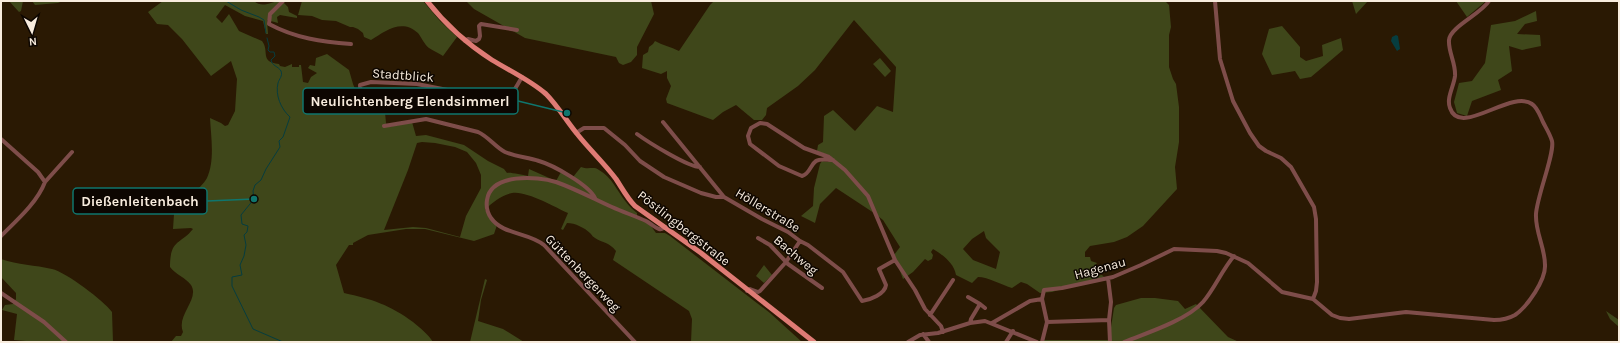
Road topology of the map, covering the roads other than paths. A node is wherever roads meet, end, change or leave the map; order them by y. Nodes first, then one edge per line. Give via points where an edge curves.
1 (282, 1) edge
2 (427, 1) edge
3 (1215, 1) edge
4 (1490, 1) edge
5 (517, 30) dead end
6 (466, 41) junction
7 (351, 44) dead end
8 (522, 78) junction
9 (361, 101) dead end
10 (663, 122) dead end
11 (384, 126) dead end
12 (576, 133) junction
13 (637, 134) dead end
14 (1, 139) edge
15 (72, 152) dead end
16 (833, 160) junction
17 (700, 167) junction
18 (45, 182) junction
19 (724, 197) junction
20 (595, 199) junction
21 (665, 227) junction
22 (1, 236) edge
23 (758, 238) dead end
24 (800, 241) junction
25 (1234, 256) junction
26 (895, 260) junction
27 (786, 262) junction
28 (1108, 278) junction
29 (953, 280) dead end
30 (822, 288) dead end
31 (748, 291) junction
32 (1, 293) edge
33 (968, 297) dead end
34 (1042, 299) junction
35 (1313, 299) junction
36 (980, 304) junction
37 (986, 308) dead end
38 (930, 315) junction
39 (1109, 320) junction
40 (1048, 322) junction
41 (970, 323) junction
42 (992, 323) junction
43 (1013, 331) junction
44 (943, 332) junction
45 (923, 334) junction
46 (66, 342) edge
47 (635, 342) edge
48 (814, 342) edge
49 (908, 342) edge
50 (929, 342) edge
51 (1006, 342) edge
52 (1037, 342) edge
53 (1042, 342) edge
54 (1110, 342) edge
55 (1124, 342) edge

1 - 7 street via 270,14 269,24 302,37
2 - 6 main road, Pöstlingbergstraße
3 - 35 street via 1220,59 1233,101 1259,146 1281,158 1291,167 1314,207 1317,282
4 - 35 street via 1449,37 1455,71 1449,107 1455,115 1464,119 1508,103 1521,101 1532,104 1538,112 1552,145 1536,210 1536,225 1545,263 1540,283 1521,310 1501,320 1406,312 1345,319 1332,315
5 - 6 street via 481,24 479,39
6 - 8 main road, Pöstlingbergstraße
8 - 9 street, Stadtblick via 510,96 502,98 417,84 365,83 360,85
8 - 12 main road, Pöstlingbergstraße via 547,95
10 - 17 street
11 - 20 street via 425,119 478,132 505,152 543,162 565,173 589,191
12 - 19 street, Höllerstraße via 584,128 604,128 640,161 664,177 706,195
12 - 21 main road, Pöstlingbergstraße via 615,178 632,203
13 - 17 street via 663,150
14 - 18 street via 38,172
15 - 18 street
16 - 16 street via 804,148 765,123 754,126 748,134 751,146 779,166 802,176 807,174 816,161
16 - 26 street via 868,196
17 - 19 street
18 - 22 street via 34,200
19 - 24 street, Höllerstraße
20 - 21 street, Güttenbergerweg via 658,229
20 - 47 street, Güttenbergerweg via 554,182 538,178 518,178 504,181 493,188 487,198 486,208 490,217 499,226 544,245
21 - 31 main road, Pöstlingbergstraße
23 - 27 street, Bachweg via 770,245
24 - 26 street via 843,272 862,301 875,297 885,290 886,285 879,269
24 - 27 street, Höllerstraße
25 - 28 street, Hagenau via 1217,251 1174,249 1141,266
25 - 35 street, Hagenau via 1248,263 1282,292
25 - 55 street via 1207,298 1194,310 1186,316
26 - 38 street
27 - 30 street, Bachweg
27 - 31 street, Höllerstraße via 760,291
28 - 34 street, Hagenau via 1044,290
28 - 39 street via 1111,302
29 - 38 street
31 - 48 main road, Pöstlingbergstraße
32 - 46 street via 44,322
33 - 36 street
34 - 40 street
34 - 42 street via 1030,301
36 - 37 street
36 - 41 street
38 - 44 street via 941,326
39 - 40 street
39 - 54 street
40 - 53 street
41 - 42 street
41 - 44 street
42 - 43 street
43 - 51 street
43 - 52 street
44 - 45 street
45 - 49 street
45 - 50 street

